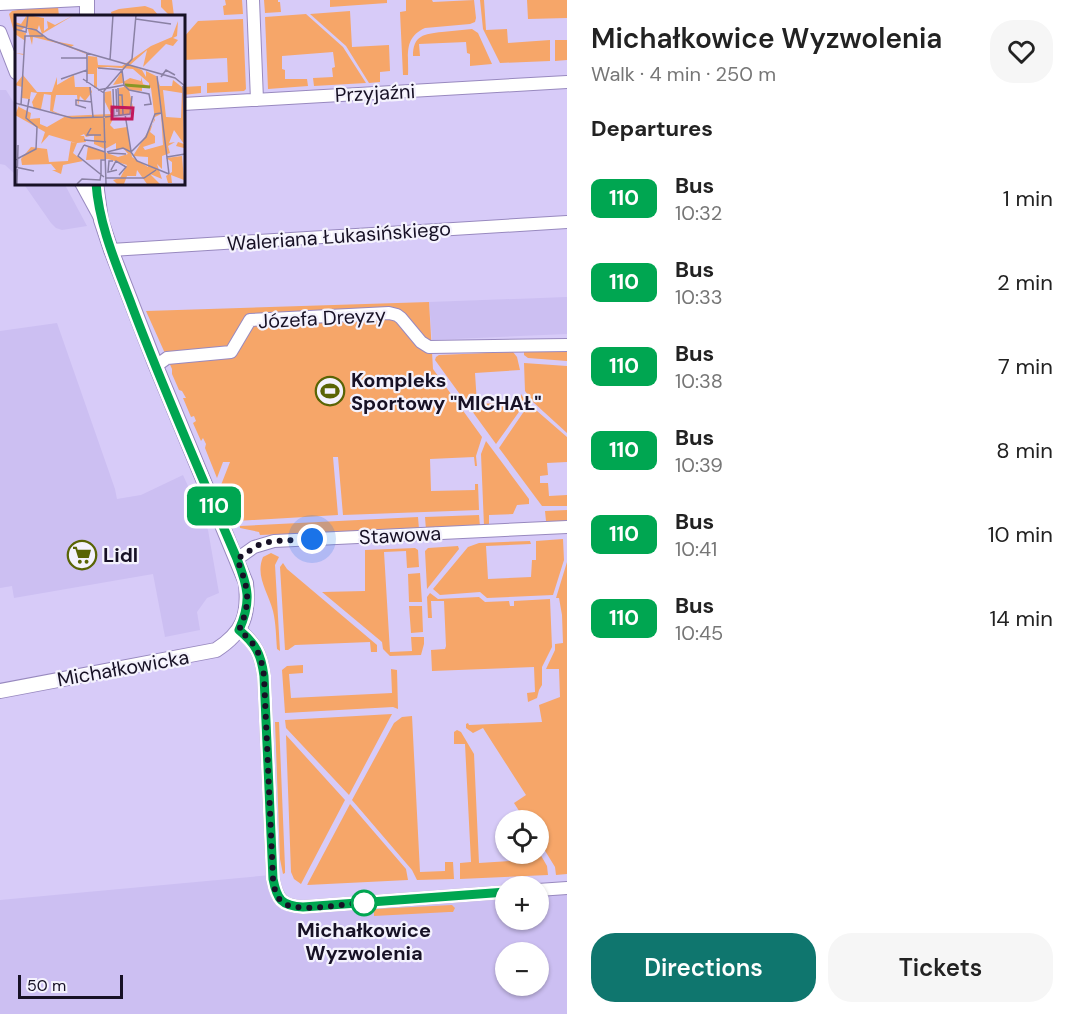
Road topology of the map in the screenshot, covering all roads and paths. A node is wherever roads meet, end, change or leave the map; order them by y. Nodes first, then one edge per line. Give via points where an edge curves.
1 (80, 0) edge
2 (253, 0) edge
3 (0, 4) edge
4 (0, 32) edge
5 (15, 71) edge
6 (567, 82) edge
7 (257, 100) junction
8 (184, 104) edge
9 (82, 184) edge
10 (96, 184) edge
11 (101, 220) junction
12 (567, 222) edge
13 (111, 250) junction
14 (567, 345) edge
15 (156, 366) junction
16 (567, 527) edge
17 (237, 559) junction
18 (239, 630) junction
19 (0, 691) edge
20 (567, 888) edge
21 (549, 889) edge
22 (495, 893) edge

1 - 3 street
2 - 7 street
4 - 5 street
6 - 7 street, Przyjaźni
7 - 8 street, Przyjaźni
9 - 11 street
10 - 11 street
11 - 13 street
12 - 13 street, Waleriana Łukasińskiego
13 - 15 street
14 - 15 street, Józefa Dreyzy via 429,346 401,318 389,313 250,320 231,352 167,358
15 - 17 street
16 - 17 street, Stawowa via 274,541 254,547
17 - 18 street via 248,600
18 - 19 street, Michałkowicka via 216,650
18 - 22 street via 262,662 273,879 282,902 303,907
20 - 21 street

